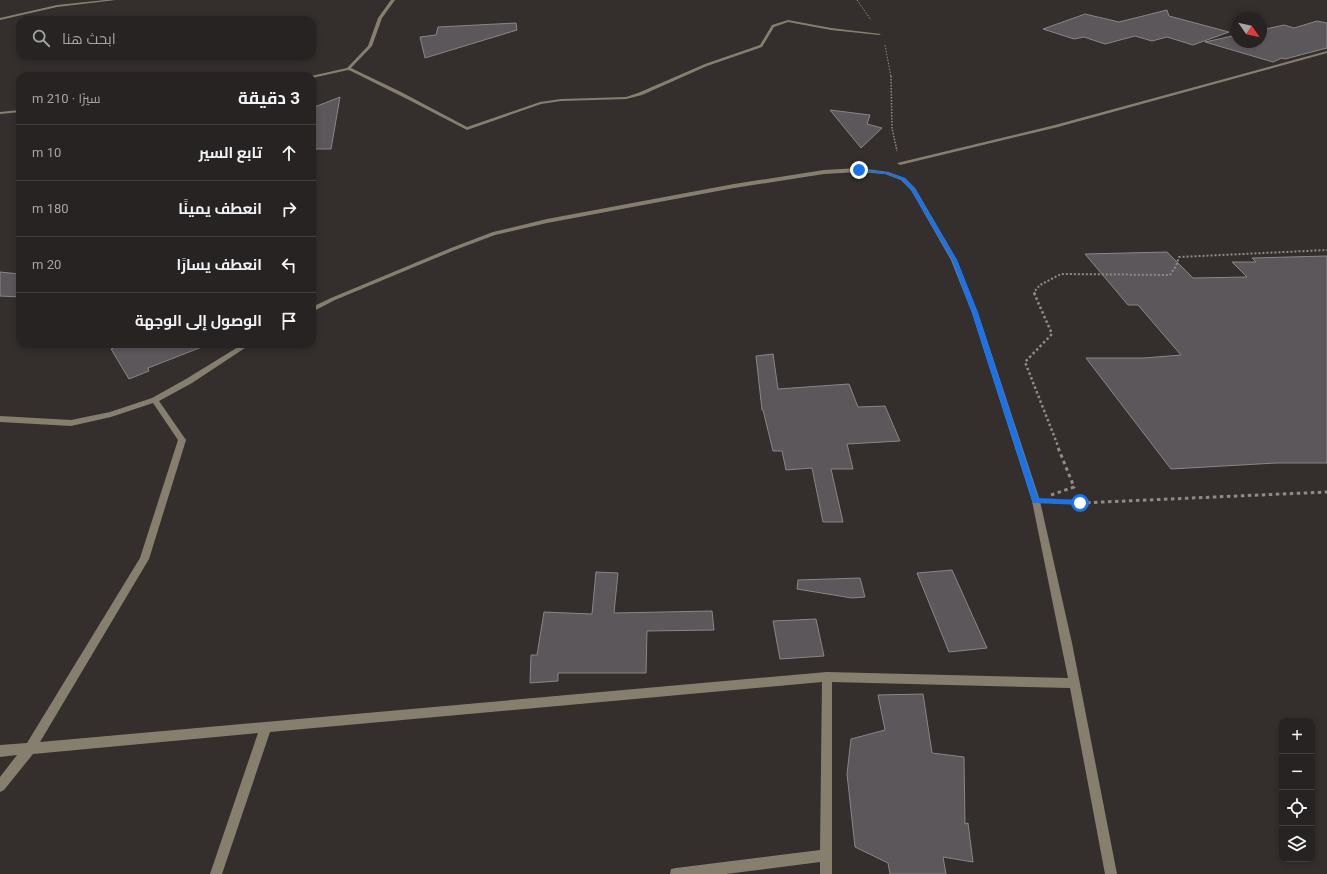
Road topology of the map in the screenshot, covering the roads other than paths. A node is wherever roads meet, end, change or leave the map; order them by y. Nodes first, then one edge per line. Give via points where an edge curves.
1 (114, 0) edge
2 (393, 0) edge
3 (0, 19) edge
4 (879, 34) road end
5 (1327, 52) edge
6 (348, 69) junction
7 (316, 76) edge
8 (16, 111) edge
9 (0, 113) edge
10 (900, 163) road end
11 (316, 308) edge
12 (242, 348) edge
13 (155, 400) junction
14 (0, 420) edge
15 (827, 677) junction
16 (1074, 683) junction
17 (266, 727) junction
18 (30, 748) junction
19 (0, 751) edge
20 (0, 786) edge
21 (827, 855) junction
22 (216, 874) edge
23 (676, 874) edge
24 (826, 874) edge
25 (1111, 874) edge

1 - 3 street via 57,6
2 - 6 street via 380,18 370,46
4 - 6 street via 788,21 773,26 761,46 706,65 640,94 626,98 540,103 468,129
5 - 10 street via 1056,126
6 - 7 street
8 - 9 street
11 - 16 street via 453,249 493,234 547,221 824,172 859,170 886,173 903,179 913,189 954,260 975,313 1036,501
12 - 13 street
13 - 14 street via 111,414 71,422
13 - 18 street via 182,440 144,559
15 - 16 street
15 - 17 street
15 - 21 street
16 - 25 street
17 - 18 street
17 - 22 street
18 - 19 street
18 - 20 street
21 - 23 street
21 - 24 street

